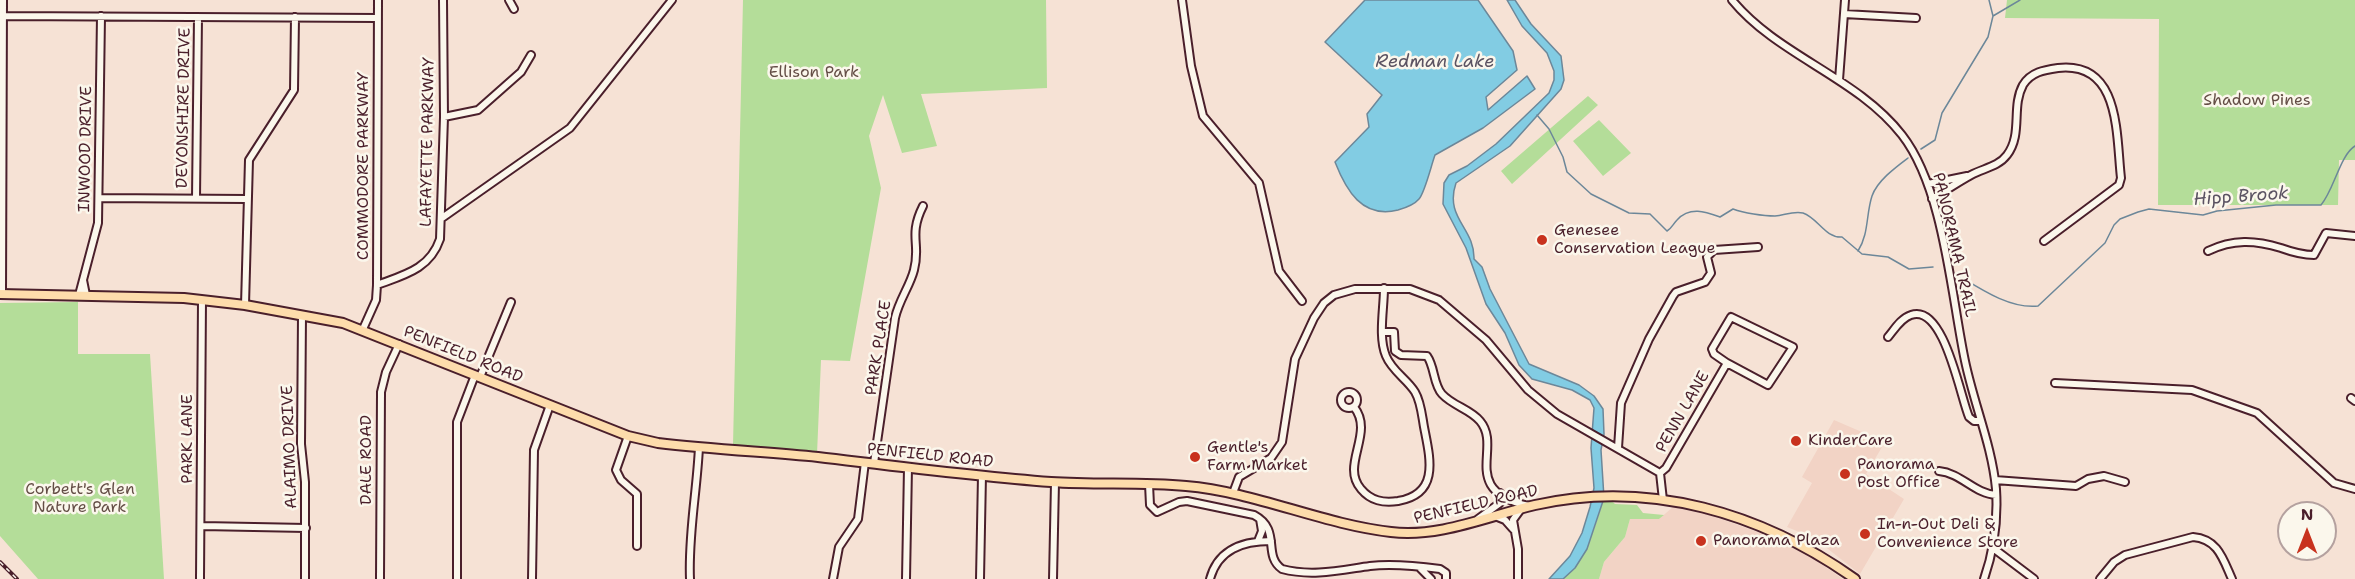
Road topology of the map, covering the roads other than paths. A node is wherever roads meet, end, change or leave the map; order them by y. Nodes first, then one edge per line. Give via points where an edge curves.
1 (3, 0) edge
2 (378, 0) edge
3 (442, 0) edge
4 (509, 0) edge
5 (672, 0) edge
6 (1182, 0) edge
7 (1732, 0) edge
8 (1845, 0) edge
9 (514, 9) dead end
10 (1844, 14) junction
11 (3, 16) junction
12 (101, 16) junction
13 (198, 17) junction
14 (295, 18) junction
15 (378, 18) junction
16 (1916, 18) dead end
17 (531, 55) dead end
18 (1839, 80) junction
19 (444, 117) junction
20 (1, 126) edge
21 (1973, 174) junction
22 (1928, 184) junction
23 (1, 195) edge
24 (99, 198) junction
25 (196, 198) junction
26 (246, 199) junction
27 (1932, 199) junction
28 (923, 206) dead end
29 (442, 218) junction
30 (2355, 236) edge
31 (2044, 241) dead end
32 (1758, 247) dead end
33 (2208, 251) dead end
34 (377, 285) junction
35 (1384, 288) junction
36 (1, 294) edge
37 (82, 295) junction
38 (202, 300) junction
39 (1302, 301) dead end
40 (511, 302) dead end
41 (244, 305) junction
42 (302, 315) junction
43 (363, 329) junction
44 (1383, 332) junction
45 (1888, 337) dead end
46 (399, 344) junction
47 (1727, 363) junction
48 (478, 376) junction
49 (2055, 383) dead end
50 (550, 405) junction
51 (1354, 407) dead end
52 (1980, 421) junction
53 (628, 436) junction
54 (699, 447) junction
55 (1618, 448) junction
56 (865, 462) junction
57 (874, 464) junction
58 (908, 467) junction
59 (1939, 471) dead end
60 (1660, 474) junction
61 (982, 475) junction
62 (1995, 480) junction
63 (1055, 482) junction
64 (2125, 482) dead end
65 (1149, 484) junction
66 (2355, 489) edge
67 (1233, 493) junction
68 (1500, 493) junction
69 (1996, 495) junction
70 (1663, 500) junction
71 (1532, 506) junction
72 (1521, 509) junction
73 (1494, 516) junction
74 (1260, 518) junction
75 (1477, 520) junction
76 (202, 526) junction
77 (306, 528) junction
78 (1513, 530) junction
79 (1258, 541) junction
80 (1271, 541) junction
81 (637, 546) dead end
82 (1993, 548) junction
83 (1419, 567) junction
84 (200, 579) edge
85 (305, 579) edge
86 (380, 579) edge
87 (457, 579) edge
88 (532, 579) edge
89 (690, 579) edge
90 (833, 579) edge
91 (906, 579) edge
92 (980, 579) edge
93 (1053, 579) edge
94 (1210, 579) edge
95 (1431, 579) edge
96 (1446, 579) edge
97 (1518, 579) edge
98 (1855, 579) edge
99 (1984, 579) edge
100 (2034, 579) edge
101 (2100, 579) edge
102 (2232, 579) edge

1 - 11 street
2 - 15 street, COMMODORE PARKWAY
3 - 19 street, LAFAYETTE PARKWAY
4 - 9 street
5 - 29 street via 570,128
6 - 39 street via 1203,116 1259,183 1279,271
7 - 18 street, PANORAMA TRAIL via 1783,43
8 - 10 street
10 - 16 street
10 - 18 street
11 - 12 street
11 - 20 street
12 - 13 street
12 - 24 street, INWOOD DRIVE
13 - 14 street
13 - 25 street, DEVONSHIRE DRIVE
14 - 15 street
14 - 26 street via 294,90 250,156
15 - 34 street, COMMODORE PARKWAY
17 - 19 street via 521,72 478,110
18 - 22 street, PANORAMA TRAIL via 1898,131 1917,158
19 - 29 street, LAFAYETTE PARKWAY
20 - 23 street
21 - 22 street
21 - 27 street
21 - 31 street via 1997,164 2008,154 2017,134 2021,90 2033,75 2073,67 2100,81 2110,96 2119,185
22 - 27 street, PANORAMA TRAIL
23 - 36 street
24 - 25 street
24 - 37 street, INWOOD DRIVE via 94,245
25 - 26 street
26 - 41 street
27 - 52 street, PANORAMA TRAIL
28 - 57 street, PARK PLACE via 915,224 914,269 895,318
29 - 34 street, LAFAYETTE PARKWAY via 440,239 429,260
30 - 33 street via 2325,234 2314,255 2244,241
32 - 55 street via 1714,250 1707,257 1711,273 1705,282 1673,296 1621,403
34 - 43 street, COMMODORE PARKWAY via 376,300
35 - 44 street
35 - 55 street via 1415,290 1439,300 1486,340 1536,397 1557,414
35 - 67 street via 1346,291 1324,303 1295,359 1282,442 1271,458 1239,477
36 - 37 main road, PENFIELD ROAD
37 - 38 main road, PENFIELD ROAD
38 - 41 main road, PENFIELD ROAD
38 - 76 street, PARK LANE
40 - 48 street
41 - 42 main road, PENFIELD ROAD
42 - 43 main road, PENFIELD ROAD
42 - 77 street, ALAIMO DRIVE via 301,444
43 - 46 main road, PENFIELD ROAD
44 - 51 street via 1386,357 1419,402 1430,465 1429,476 1419,492 1406,499 1384,502 1369,496 1358,485 1354,471 1362,426
44 - 68 street via 1394,332 1395,351 1401,355 1427,356 1442,394 1480,420 1487,432 1485,471
45 - 52 street via 1907,316 1921,314 1930,319 1951,358 1969,417
46 - 48 main road, PENFIELD ROAD
46 - 86 street, DALE ROAD via 381,392
47 - 47 street, PENN LANE via 1765,385 1771,382 1793,347 1731,317 1712,349 1715,356
47 - 60 street, PENN LANE
48 - 50 main road, PENFIELD ROAD
48 - 87 street via 458,417
49 - 66 street via 2192,390 2257,413 2334,483
50 - 53 main road, PENFIELD ROAD
50 - 88 street via 533,454
52 - 62 street, PANORAMA TRAIL
53 - 54 main road, PENFIELD ROAD
53 - 81 street via 616,470 637,494
54 - 56 main road, PENFIELD ROAD
54 - 89 street
55 - 60 street
56 - 57 main road, PENFIELD ROAD
56 - 90 street via 858,519 839,547
57 - 58 main road, PENFIELD ROAD
58 - 61 main road, PENFIELD ROAD
58 - 91 street
59 - 69 street via 1956,474 1987,494
60 - 70 street
61 - 63 main road, PENFIELD ROAD
61 - 92 street
62 - 64 street via 2076,486 2104,476
62 - 69 street, PANORAMA TRAIL
63 - 65 main road, PENFIELD ROAD
63 - 93 street
65 - 67 main road, PENFIELD ROAD
65 - 74 street via 1150,505 1157,512 1187,501
67 - 75 main road, PENFIELD ROAD via 1392,533 1426,532
68 - 71 street via 1511,501
68 - 75 street via 1500,503
69 - 82 street, PANORAMA TRAIL
70 - 71 main road, PENFIELD ROAD via 1610,496
70 - 98 main road, PENFIELD ROAD via 1706,507 1747,520 1803,545
71 - 72 main road, PENFIELD ROAD
72 - 73 main road, PENFIELD ROAD
72 - 78 street via 1513,520
73 - 75 main road, PENFIELD ROAD
73 - 78 street via 1505,520
74 - 79 street via 1262,531
74 - 80 street via 1270,530
76 - 77 street
76 - 84 street, PARK LANE
77 - 85 street, ALAIMO DRIVE
78 - 97 street via 1518,549
79 - 80 street
79 - 94 street via 1243,543 1224,554
80 - 83 street via 1274,560 1288,571
82 - 99 street, PANORAMA TRAIL
82 - 100 street
83 - 95 street
83 - 96 street via 1440,569 1446,573
101 - 102 street via 2125,555 2193,537 2208,540 2218,548

